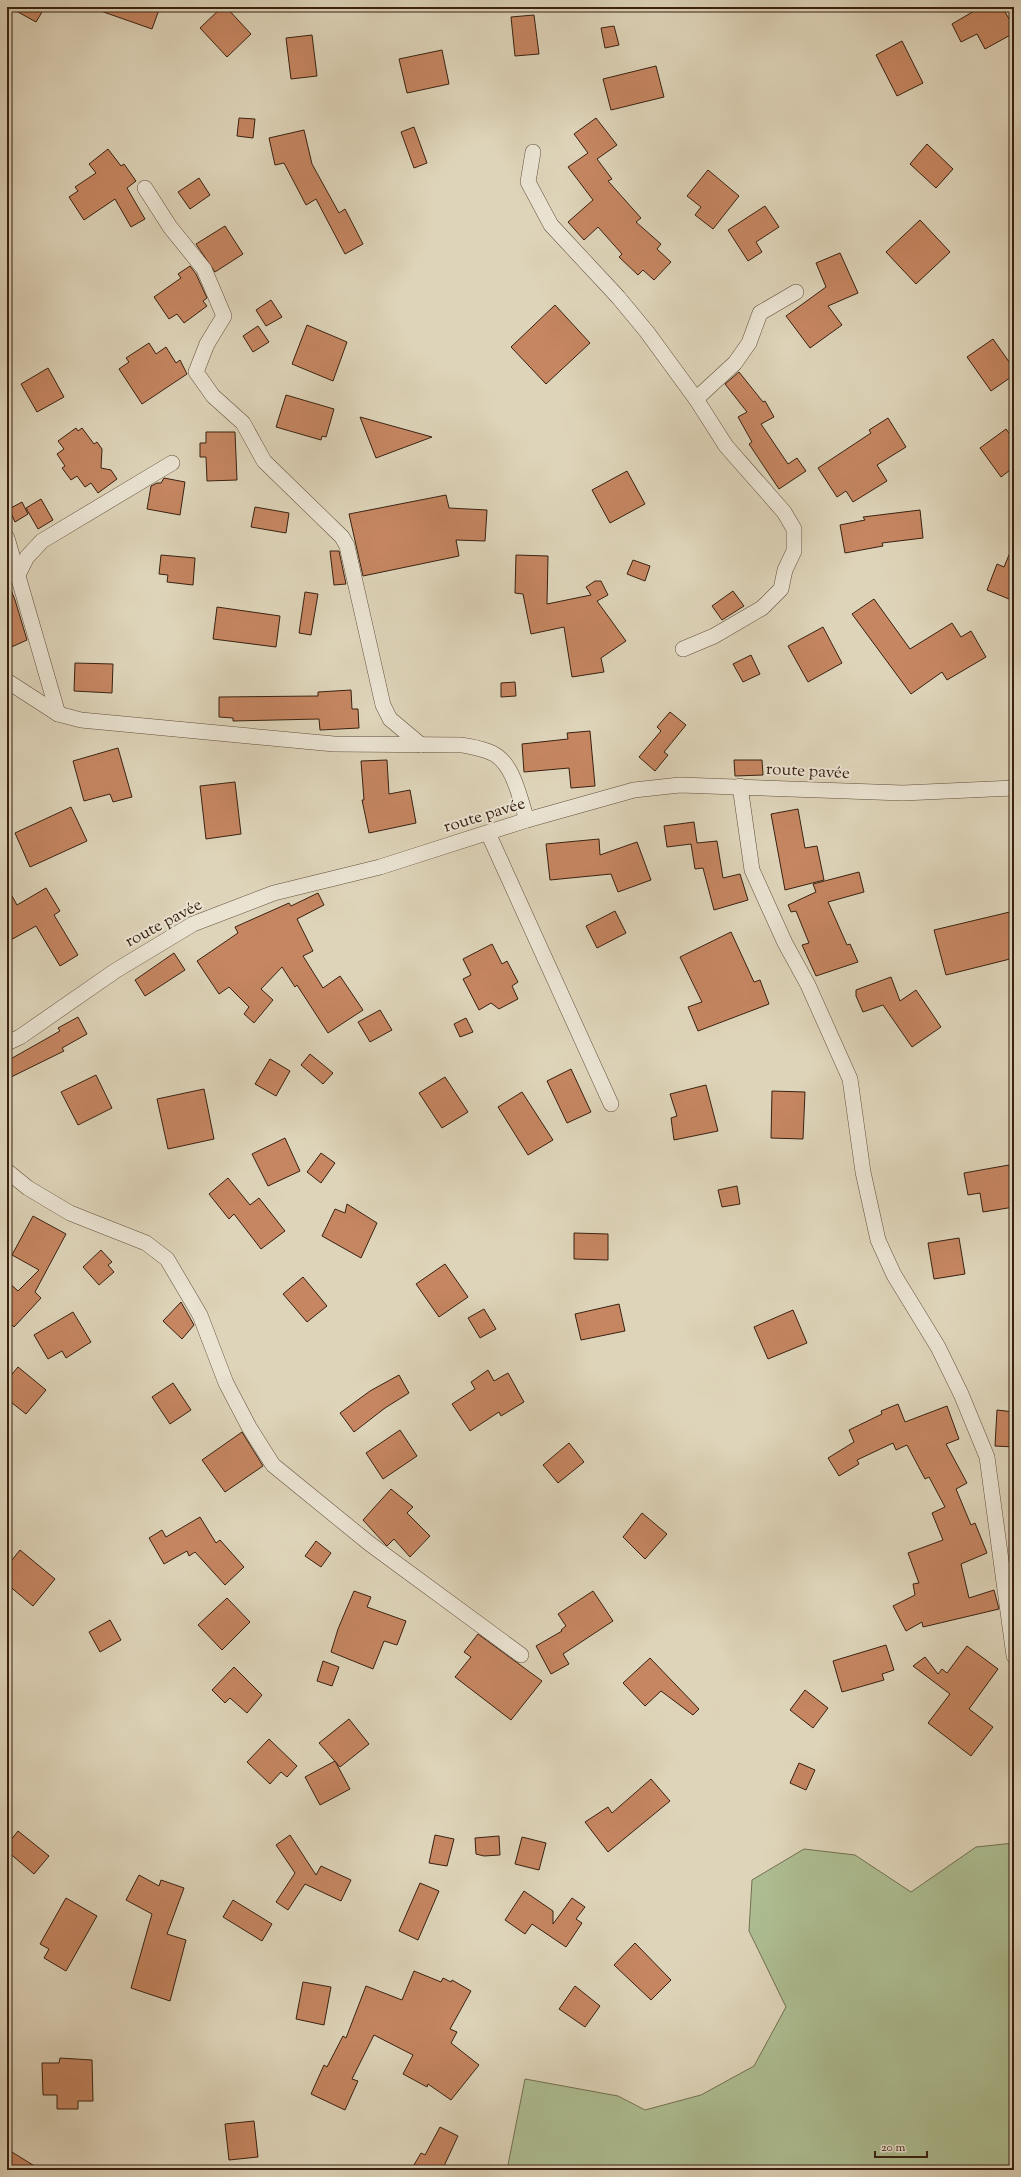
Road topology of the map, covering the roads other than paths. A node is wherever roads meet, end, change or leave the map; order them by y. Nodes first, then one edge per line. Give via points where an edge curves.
1 (533, 152) dead end
2 (145, 188) dead end
3 (796, 292) dead end
4 (696, 399) junction
5 (172, 463) dead end
6 (7, 538) edge
7 (18, 575) junction
8 (683, 649) dead end
9 (7, 681) edge
10 (58, 714) junction
11 (421, 745) junction
12 (740, 786) junction
13 (1014, 788) edge
14 (527, 820) junction
15 (488, 832) junction
16 (7, 1043) edge
17 (611, 1104) dead end
18 (7, 1171) edge
19 (521, 1655) dead end
20 (1014, 1656) edge

1 - 4 street via 528,182 551,225 618,297
2 - 11 street via 170,227 204,269 224,316 207,344 196,372 213,396 243,424 264,461 342,537 347,546 383,705 390,719
3 - 4 street via 760,313 749,343 735,363
4 - 8 street via 726,446 784,512 794,529 794,551 781,589 762,608 714,636
5 - 7 street via 42,541 27,557
6 - 7 street
7 - 10 street
9 - 10 street
10 - 11 street via 81,720 334,744
11 - 14 street via 462,745 493,753 509,770
12 - 13 street, route pavée via 903,793
12 - 14 street, route pavée via 680,785 634,790
12 - 20 street via 752,870 785,943 808,985 850,1080 863,1172 878,1240 894,1275 961,1394 987,1457
14 - 15 street, route pavée
15 - 16 street, route pavée via 380,867 274,893 193,924 115,971
15 - 17 street
18 - 19 street via 28,1188 70,1213 146,1243 167,1259 200,1315 226,1383 273,1464 370,1544

